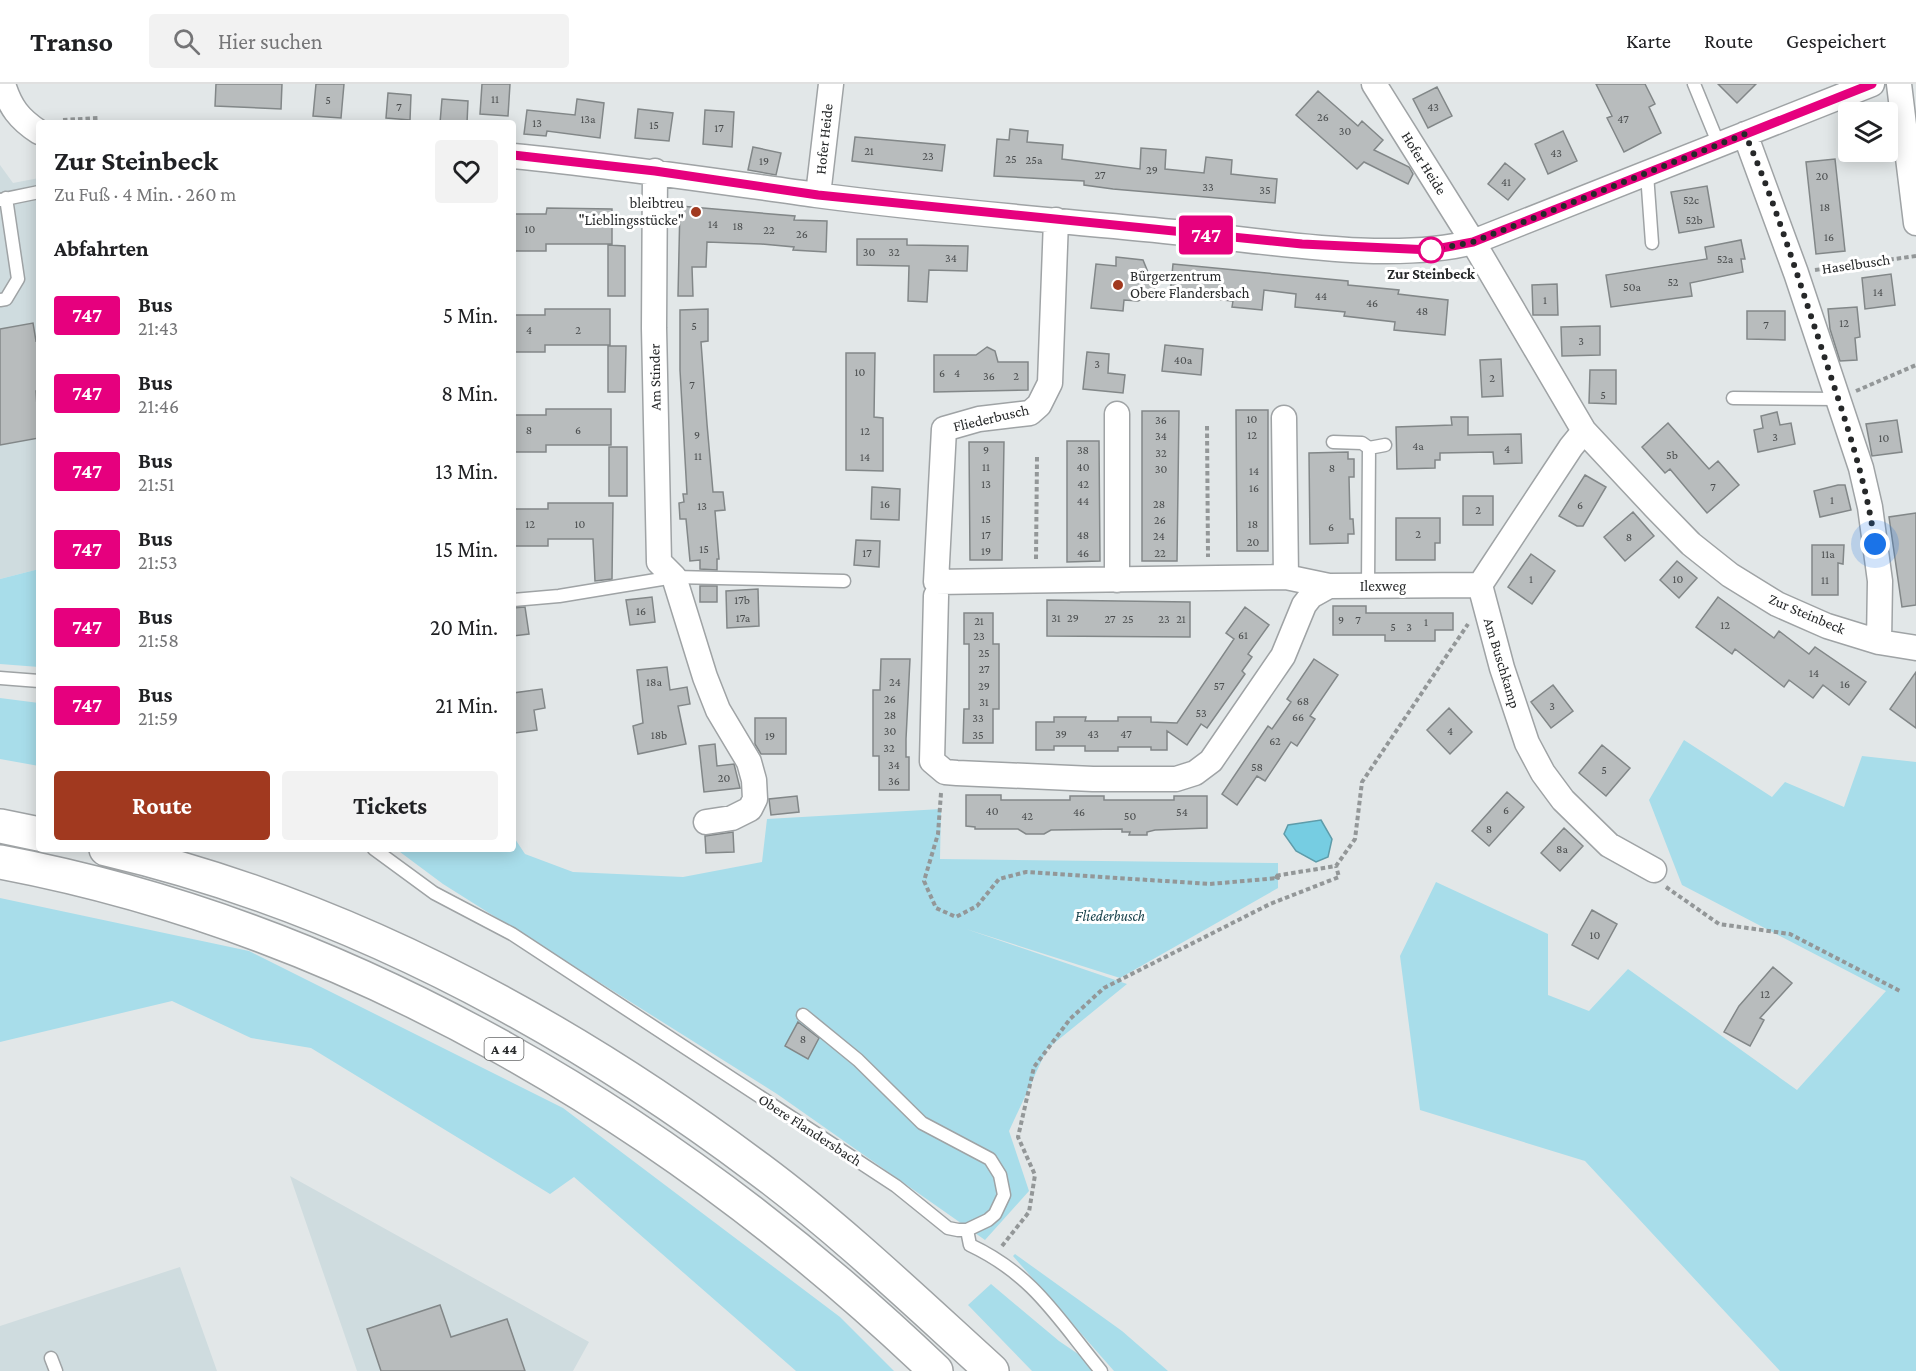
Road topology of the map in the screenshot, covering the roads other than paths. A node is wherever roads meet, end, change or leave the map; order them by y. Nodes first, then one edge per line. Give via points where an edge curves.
1 (3, 84) edge
2 (831, 84) edge
3 (1374, 84) edge
4 (1694, 84) edge
5 (1872, 84) edge
6 (1899, 84) edge
7 (0, 120) edge
8 (36, 132) edge
9 (36, 133) edge
10 (1745, 134) junction
11 (1719, 145) junction
12 (516, 156) edge
13 (655, 171) junction
14 (1647, 174) junction
15 (36, 193) edge
16 (818, 195) junction
17 (3, 199) edge
18 (1056, 220) junction
19 (1916, 224) edge
20 (1473, 242) junction
21 (1652, 243) dead end
22 (0, 300) edge
23 (1733, 398) dead end
24 (1838, 399) junction
25 (1118, 414) dead end
26 (1284, 418) dead end
27 (1584, 432) junction
28 (1333, 442) dead end
29 (1385, 445) dead end
30 (1370, 448) junction
31 (674, 577) junction
32 (1286, 577) junction
33 (1117, 580) junction
34 (844, 581) dead end
35 (1480, 585) junction
36 (1329, 586) junction
37 (1368, 586) junction
38 (936, 589) junction
39 (516, 600) edge
40 (1879, 642) junction
41 (1916, 648) edge
42 (0, 678) edge
43 (36, 681) edge
44 (706, 822) dead end
45 (0, 826) edge
46 (36, 833) edge
47 (119, 852) edge
48 (378, 852) edge
49 (0, 862) edge
50 (1654, 870) road end
51 (803, 1016) dead end
52 (967, 1230) junction
53 (51, 1358) dead end
54 (56, 1371) edge
55 (936, 1371) edge
56 (992, 1371) edge
57 (1101, 1371) edge

1 - 8 street via 20,119
2 - 16 street, Hofer Heide
3 - 20 street, Hofer Heide
4 - 11 lane
5 - 10 street
6 - 19 street
7 - 9 street via 6,126
10 - 11 street
10 - 24 street
11 - 14 street
12 - 13 street
13 - 16 street
13 - 31 street, Am Stinder via 659,562
14 - 20 street
14 - 21 lane
15 - 17 lane
16 - 18 street
17 - 22 lane via 18,279 6,299
18 - 20 street via 1346,248 1431,250
18 - 38 street, Fliederbusch via 1050,383 1039,405 1030,412 944,429
20 - 27 street, Zur Steinbeck
23 - 24 lane
24 - 40 street via 1870,507 1880,581
25 - 33 street
26 - 32 street
27 - 35 street
27 - 40 street, Zur Steinbeck via 1691,544 1730,575 1776,604
28 - 30 lane via 1362,443
29 - 30 lane
30 - 37 lane
31 - 34 lane
31 - 39 lane
31 - 44 street, Am Stinder via 718,710 749,762 754,780 755,799 750,809 732,818
32 - 33 street, Ilexweg
32 - 36 street, Ilexweg
33 - 38 street, Ilexweg via 1035,581
35 - 37 street, Ilexweg
35 - 50 street, Am Buschkamp via 1527,743 1543,773 1563,800 1609,845
36 - 37 street, Ilexweg
36 - 38 street, Fliederbusch via 1304,605 1283,656 1222,748 1195,773 1176,779 945,772 932,761
40 - 41 street, Zur Steinbeck
42 - 43 lane
45 - 46 highway
47 - 56 highway, A 44 via 178,866 355,932 482,992 578,1047 760,1170 891,1278
48 - 52 lane, Obere Flandersbach via 434,893 512,934 896,1186 948,1228
49 - 55 highway, A 44 via 181,906 345,969 468,1028 558,1080 725,1191 865,1303
51 - 52 lane via 858,1060 922,1123 977,1151 996,1166 1004,1185 1001,1203 988,1220
52 - 57 lane via 970,1245 1013,1268
53 - 54 lane

